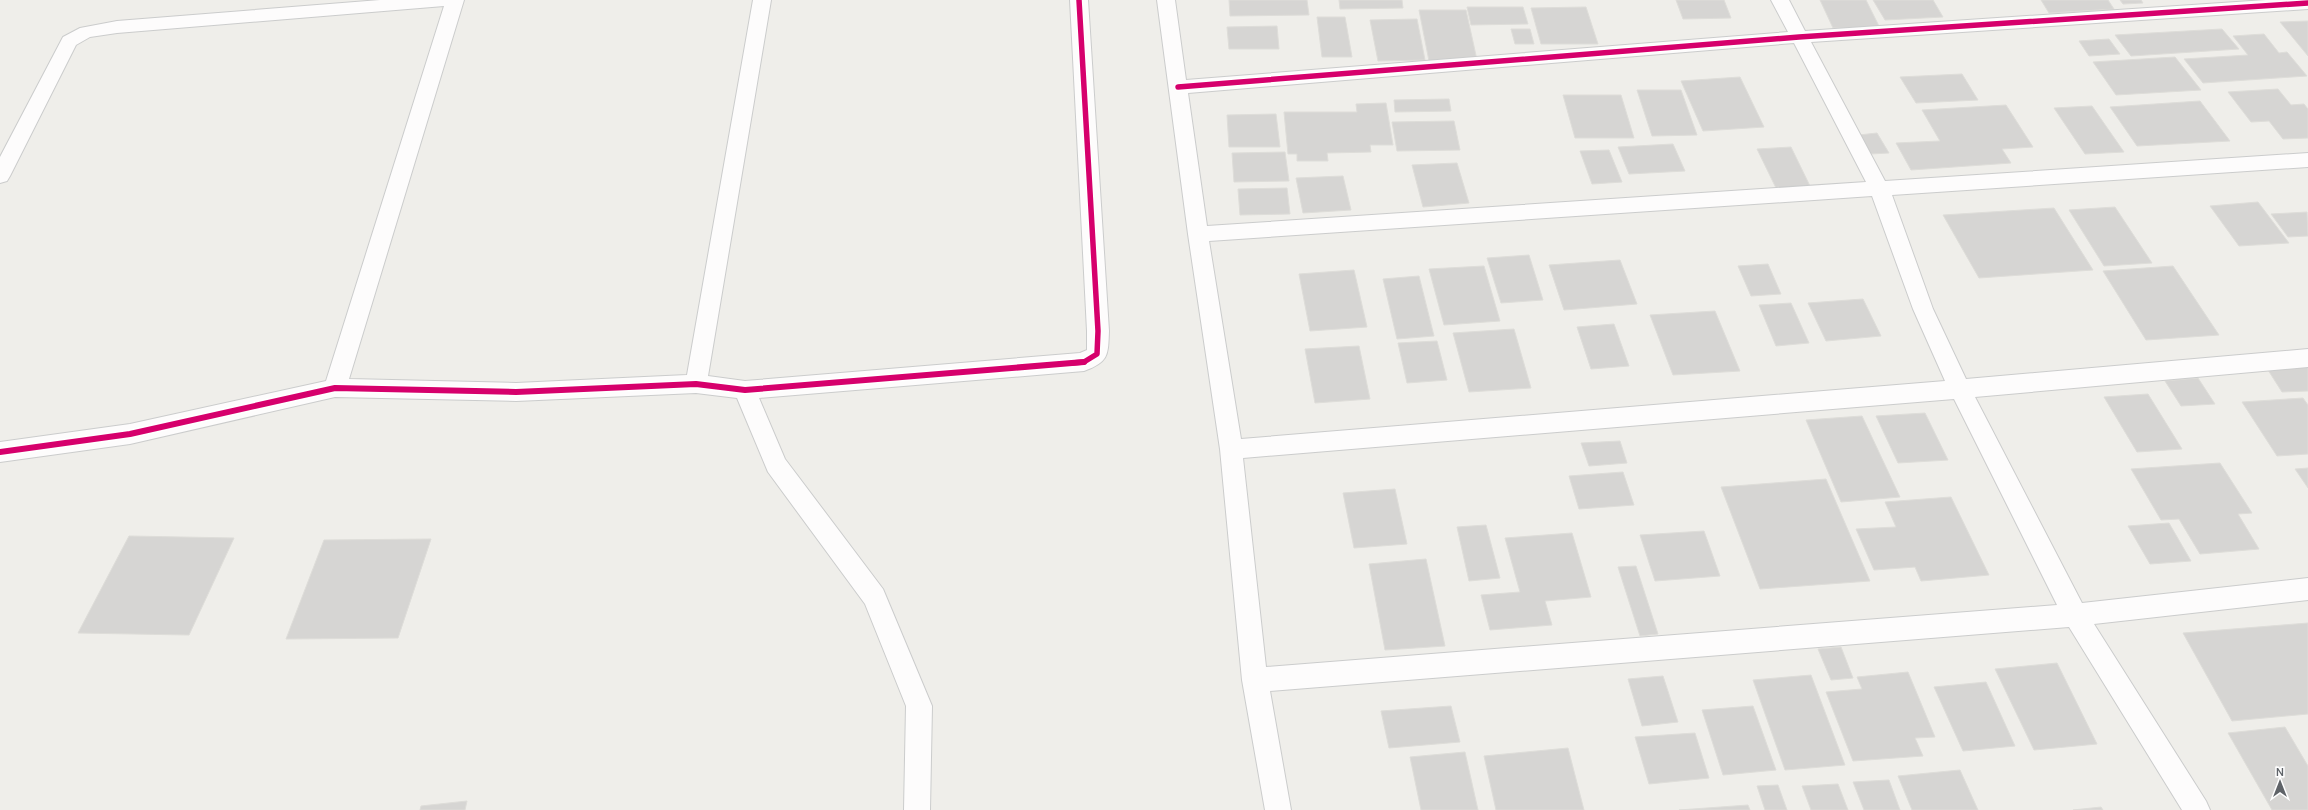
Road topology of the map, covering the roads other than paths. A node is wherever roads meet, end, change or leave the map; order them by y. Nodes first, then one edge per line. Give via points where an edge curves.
1 (454, 0) edge
2 (762, 0) edge
3 (1079, 0) edge
4 (1166, 0) edge
5 (1780, 0) edge
6 (2308, 4) edge
7 (1799, 37) junction
8 (1178, 87) junction
9 (2308, 160) edge
10 (0, 176) edge
11 (1880, 190) junction
12 (1198, 234) junction
13 (2308, 358) edge
14 (696, 384) junction
15 (335, 388) junction
16 (1960, 389) junction
17 (745, 390) junction
18 (1231, 449) junction
19 (0, 452) edge
20 (2308, 589) edge
21 (2075, 615) junction
22 (1255, 680) junction
23 (917, 810) edge
24 (1278, 810) edge
25 (2197, 810) edge

1 - 10 street via 116,27 86,32 69,41
1 - 15 street
2 - 14 street
3 - 17 street via 1098,331 1097,354 1084,362
4 - 8 street
5 - 7 street
6 - 7 street
7 - 8 street
7 - 11 street
8 - 12 street
9 - 11 street
11 - 12 street
11 - 16 street via 1923,309
12 - 18 street
13 - 16 street
14 - 15 street via 516,392
14 - 17 street
15 - 19 street via 130,434
16 - 18 street
16 - 21 street
17 - 23 street via 776,465 874,597 913,691 919,706
18 - 22 street
20 - 21 street
21 - 22 street
21 - 25 street
22 - 24 street

